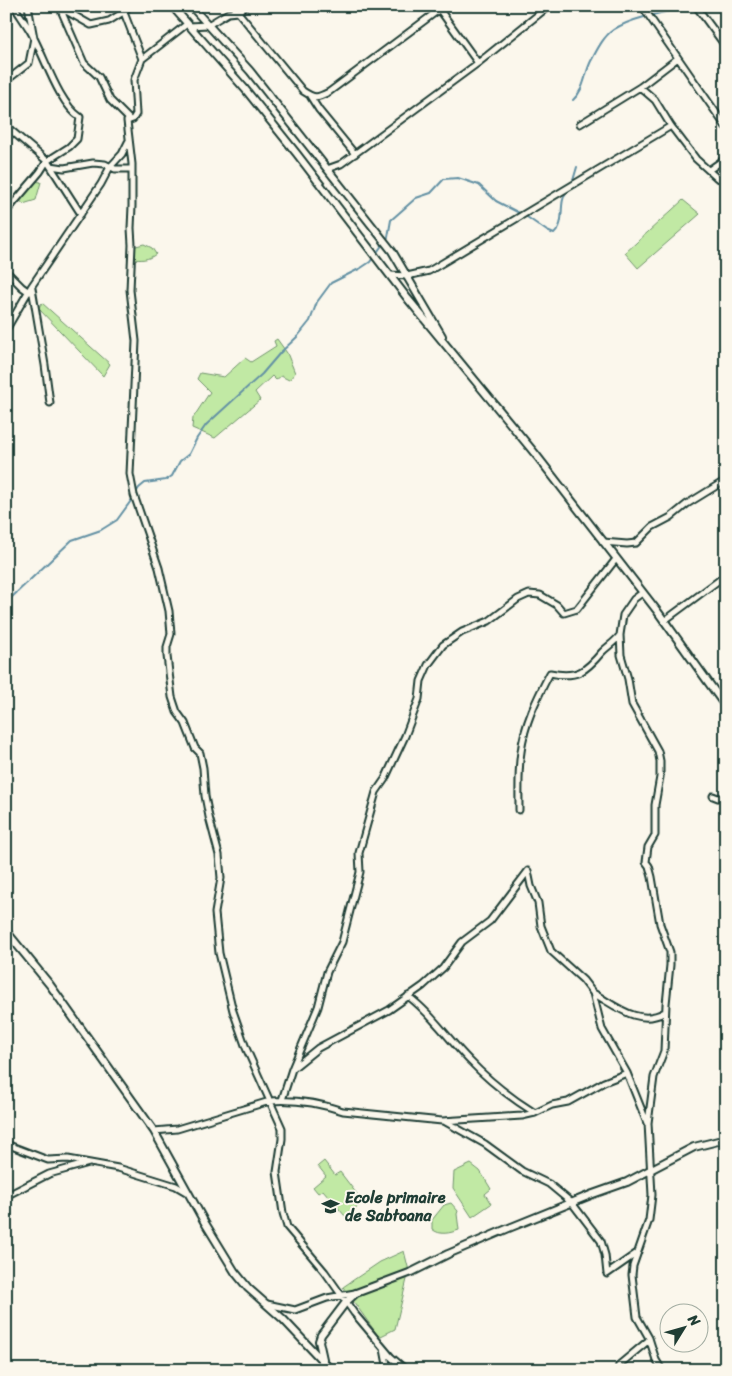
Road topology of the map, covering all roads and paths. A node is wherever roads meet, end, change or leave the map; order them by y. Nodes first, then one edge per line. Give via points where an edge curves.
1 (14, 6) edge
2 (28, 6) edge
3 (172, 6) edge
4 (191, 6) edge
5 (234, 6) edge
6 (246, 6) edge
7 (549, 6) edge
8 (642, 6) edge
9 (696, 6) edge
10 (59, 7) edge
11 (441, 7) edge
12 (127, 9) edge
13 (238, 12) junction
14 (188, 25) junction
15 (208, 25) junction
16 (34, 38) junction
17 (726, 47) edge
18 (678, 58) junction
19 (142, 60) junction
20 (478, 63) junction
21 (6, 82) edge
22 (640, 87) junction
23 (310, 95) junction
24 (130, 120) junction
25 (580, 124) dead end
26 (6, 126) edge
27 (671, 126) junction
28 (726, 127) edge
29 (128, 142) junction
30 (355, 154) junction
31 (726, 158) edge
32 (49, 164) junction
33 (110, 167) junction
34 (132, 169) junction
35 (327, 169) junction
36 (708, 170) junction
37 (726, 181) edge
38 (6, 212) edge
39 (81, 214) junction
40 (6, 271) edge
41 (390, 276) junction
42 (407, 276) junction
43 (30, 290) junction
44 (6, 330) edge
45 (451, 350) junction
46 (50, 403) dead end
47 (726, 480) edge
48 (603, 542) junction
49 (616, 559) junction
50 (726, 575) edge
51 (642, 593) junction
52 (664, 621) junction
53 (620, 635) junction
54 (726, 707) edge
55 (713, 796) dead end
56 (726, 796) edge
57 (519, 810) dead end
58 (6, 930) edge
59 (593, 992) junction
60 (408, 996) junction
61 (666, 1012) junction
62 (292, 1069) junction
63 (627, 1073) junction
64 (282, 1100) junction
65 (270, 1101) junction
66 (535, 1113) junction
67 (442, 1121) junction
68 (648, 1123) junction
69 (154, 1131) junction
70 (726, 1139) edge
71 (6, 1144) edge
72 (92, 1162) junction
73 (650, 1170) junction
74 (188, 1193) junction
75 (6, 1196) edge
76 (572, 1203) junction
77 (638, 1253) junction
78 (344, 1299) junction
79 (266, 1304) junction
80 (649, 1340) junction
81 (384, 1349) junction
82 (324, 1361) junction
83 (331, 1370) edge
84 (388, 1370) edge
85 (406, 1370) edge
86 (618, 1370) edge
87 (662, 1370) edge

1 - 16 street
2 - 16 street
3 - 14 street
4 - 15 street
5 - 13 street
6 - 13 street
7 - 20 street
8 - 18 street
9 - 17 street
10 - 12 street via 91,25 109,21
10 - 24 street via 84,63 99,77 110,100
11 - 20 street
11 - 23 street via 329,92 318,97
12 - 19 street
13 - 15 street via 228,13
13 - 23 street via 303,91
14 - 15 street
14 - 19 street
14 - 41 street via 245,89
15 - 35 street via 250,70
16 - 21 street via 29,64
16 - 32 street via 60,92 73,112 80,116 77,139
18 - 22 street
18 - 28 street
19 - 24 street via 134,80 136,114
20 - 30 street
22 - 25 street
22 - 27 street via 655,100
23 - 30 street
24 - 29 street via 127,121
26 - 32 street
27 - 36 street
27 - 42 street via 429,271
29 - 33 street
29 - 34 street
30 - 35 street
31 - 36 street
32 - 33 street via 64,168 93,164
32 - 38 street
32 - 39 street
33 - 34 street
33 - 39 street
34 - 65 street via 130,290 136,341 130,474 167,602 170,634 167,656 172,698 200,753 203,768 208,817 219,855 221,878 215,913 219,953 246,1048
35 - 42 street via 392,251
36 - 37 street
39 - 43 street
40 - 43 street via 22,287
41 - 42 street
41 - 45 street
42 - 45 street
43 - 44 street
43 - 46 street
45 - 48 street
47 - 48 street via 652,528 636,543
48 - 49 street
49 - 51 street
49 - 62 street via 577,609 564,613 540,595 529,594 489,621 462,632 443,646 428,665 405,736 376,792 359,854 360,872 342,942 327,972 318,1007
50 - 52 street
51 - 52 street
51 - 53 street via 623,615
52 - 54 street
53 - 57 street via 583,672 572,675 550,673 523,740
53 - 61 street via 632,704 658,751 660,761 655,835 648,847 646,862 670,952
55 - 56 street
58 - 69 street via 50,985
59 - 60 street via 552,951 541,926 528,872 490,921 462,942 444,968
59 - 61 street via 632,1016 650,1018
59 - 63 street via 602,1029
60 - 62 street via 389,1010 318,1048
60 - 66 street via 423,1007 470,1061 507,1095
61 - 68 street via 664,1051 654,1078
62 - 64 street
63 - 66 street via 568,1102
63 - 68 street
64 - 65 street
64 - 67 street via 343,1111
65 - 69 street via 177,1129
65 - 78 street via 282,1128 277,1172 284,1220
66 - 67 street
67 - 76 street via 549,1184
68 - 73 street
69 - 74 street
70 - 73 street via 694,1147
71 - 72 street via 48,1160
72 - 74 street via 176,1186
72 - 75 street via 49,1174
73 - 76 street
73 - 77 street via 652,1195
74 - 79 street via 235,1272
76 - 77 street via 601,1241 607,1274
76 - 78 street
77 - 80 street via 632,1274 635,1307
78 - 79 street via 327,1298 295,1310
78 - 81 street
78 - 82 street via 321,1334 319,1341
79 - 82 street
80 - 86 street via 619,1365
80 - 87 street
81 - 84 street
81 - 85 street
82 - 83 street

